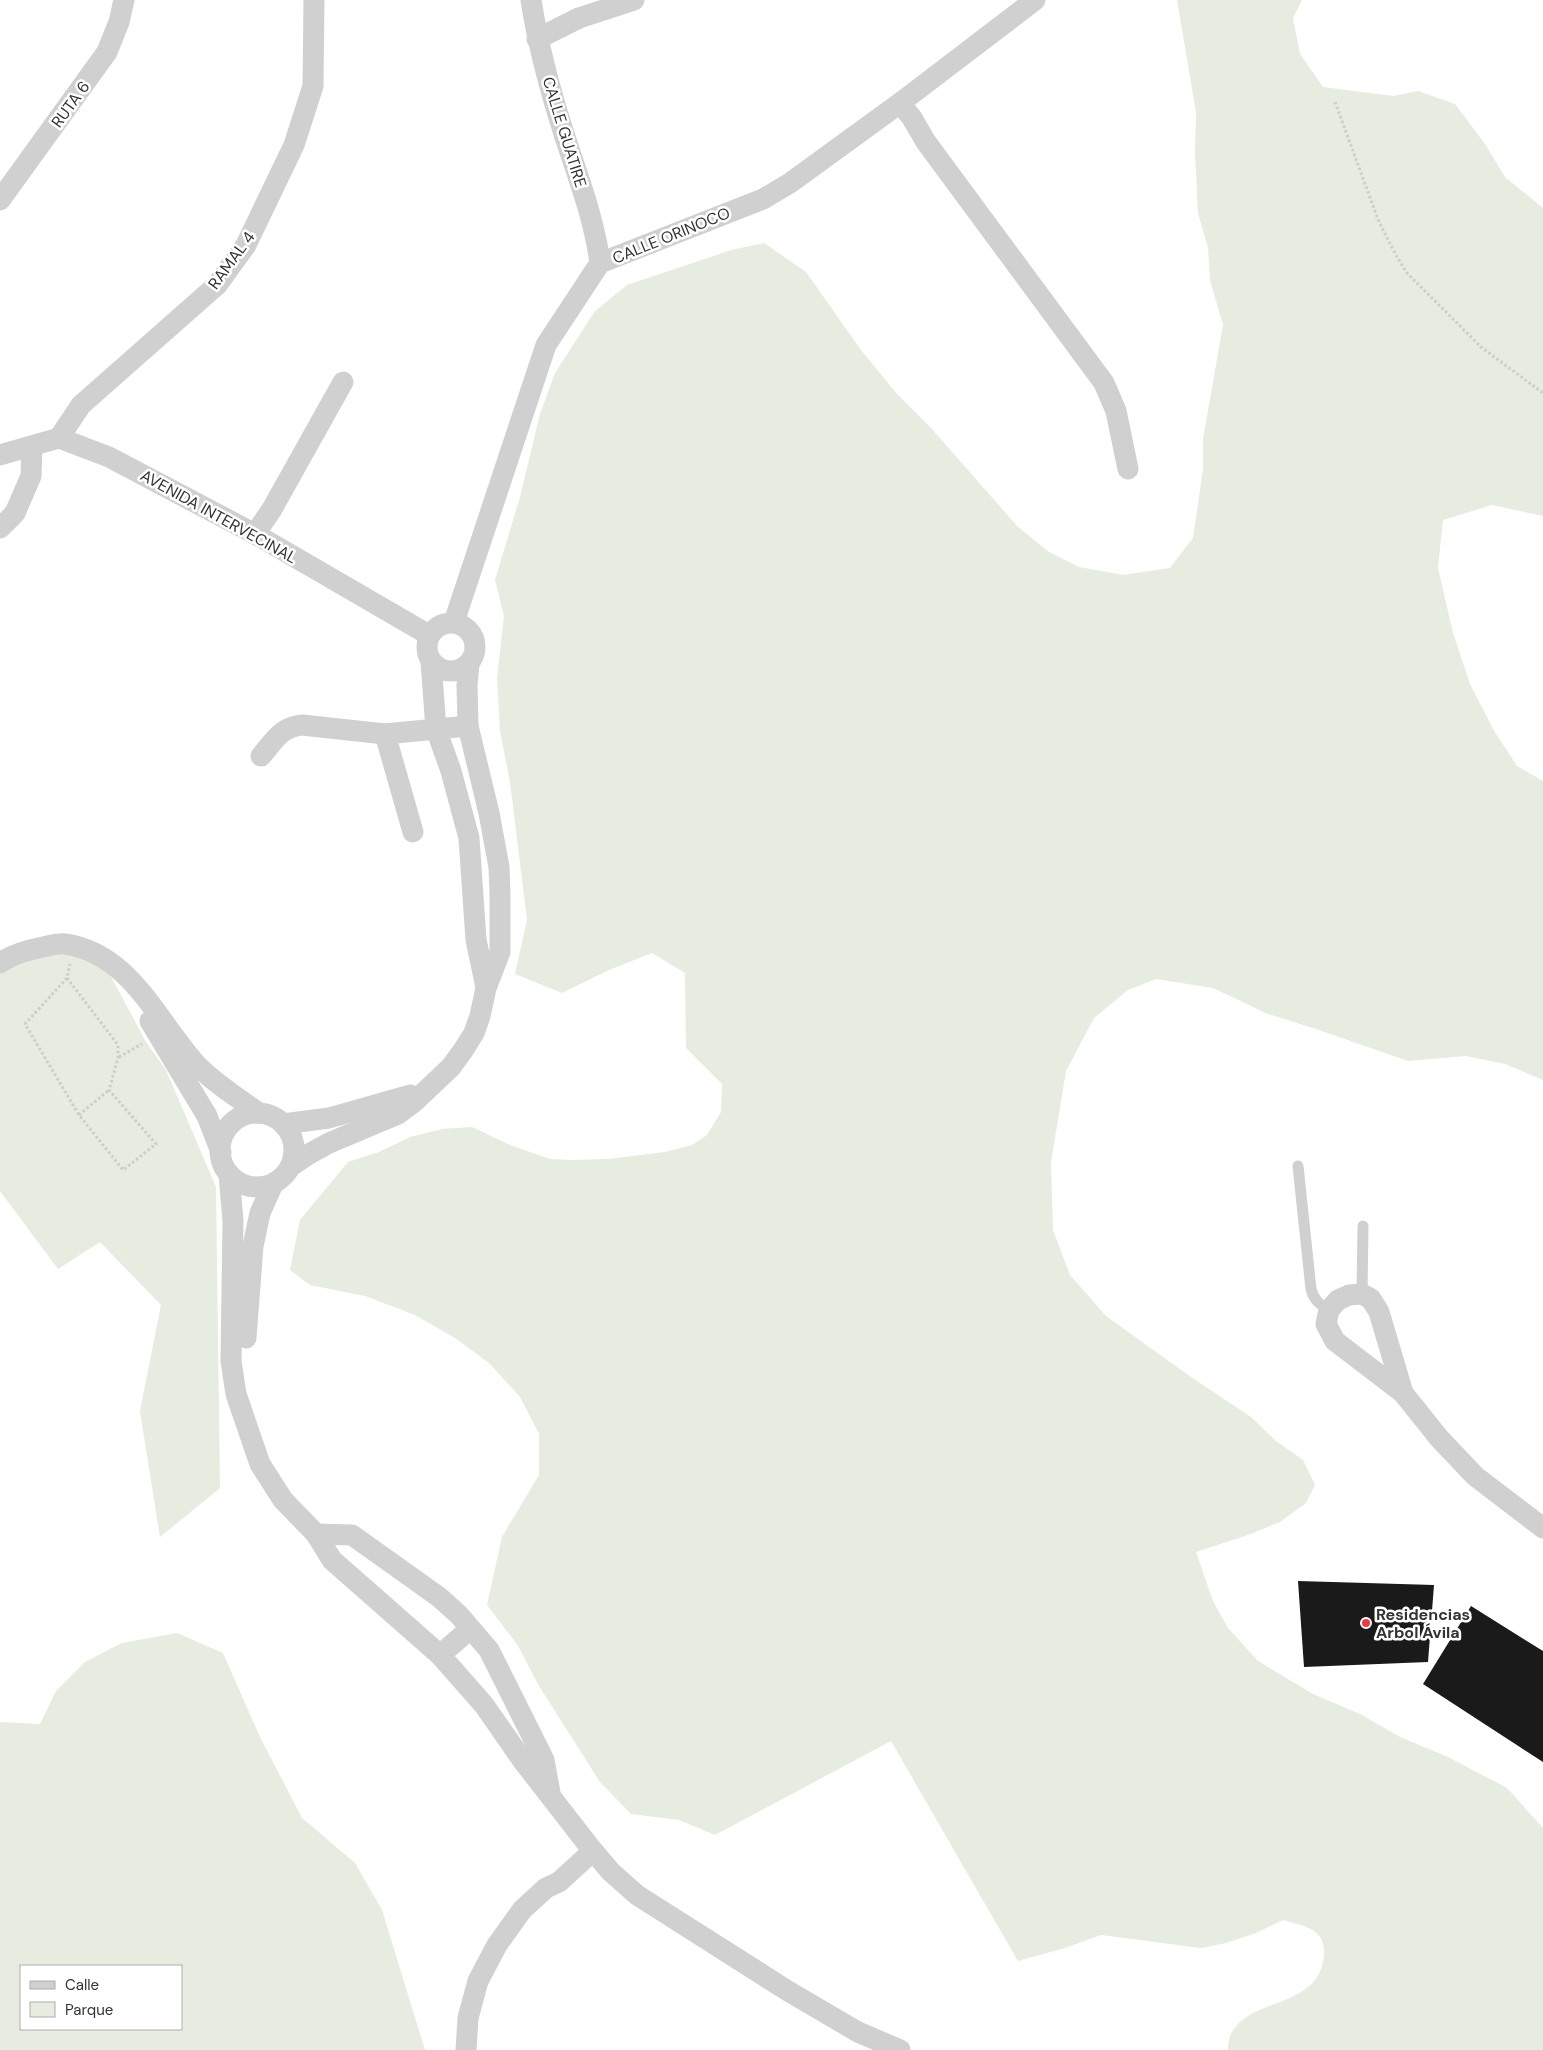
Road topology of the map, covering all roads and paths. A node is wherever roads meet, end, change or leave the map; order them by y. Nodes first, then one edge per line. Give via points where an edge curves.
1 (124, 0) edge
2 (314, 0) edge
3 (532, 0) edge
4 (634, 0) edge
5 (1035, 0) edge
6 (537, 39) junction
7 (1335, 102) dead end
8 (900, 104) junction
9 (0, 200) edge
10 (600, 264) junction
11 (343, 382) dead end
12 (1543, 394) edge
13 (59, 438) junction
14 (32, 446) junction
15 (0, 456) edge
16 (1128, 469) dead end
17 (0, 528) edge
18 (255, 534) junction
19 (454, 622) junction
20 (429, 635) junction
21 (432, 662) junction
22 (469, 664) junction
23 (468, 726) junction
24 (436, 729) junction
25 (385, 734) junction
26 (261, 756) dead end
27 (413, 832) dead end
28 (500, 893) junction
29 (472, 895) junction
30 (73, 946) junction
31 (0, 962) edge
32 (66, 978) junction
33 (486, 988) junction
34 (140, 993) junction
35 (158, 1035) junction
36 (118, 1058) junction
37 (109, 1090) junction
38 (425, 1091) junction
39 (259, 1113) junction
40 (79, 1115) junction
41 (283, 1124) junction
42 (220, 1152) junction
43 (291, 1166) junction
44 (1298, 1166) dead end
45 (229, 1174) junction
46 (273, 1184) junction
47 (1363, 1226) dead end
48 (1362, 1294) junction
49 (1329, 1310) junction
50 (1403, 1393) junction
51 (236, 1394) junction
52 (1543, 1528) edge
53 (316, 1534) junction
54 (470, 1628) junction
55 (440, 1655) junction
56 (551, 1796) junction
57 (589, 1846) junction
58 (466, 2050) edge
59 (900, 2050) edge

1 - 9 street, RUTA 6 via 107,52
2 - 13 street, RAMAL 4 via 313,86 294,145 246,245 217,284 82,405
3 - 6 street, CALLE GUATIRE
4 - 6 street via 579,18
5 - 8 street, CALLE ORINOCO
6 - 10 street, CALLE GUATIRE via 595,231
7 - 12 path via 1379,222 1407,273 1481,347
8 - 10 street, CALLE ORINOCO via 763,199
8 - 16 street via 1104,383 1116,410
10 - 19 street, CALLE ORINOCO via 546,345
11 - 18 street
13 - 14 street
13 - 18 street, AVENIDA INTERVECINAL via 110,457
14 - 15 street
14 - 17 street via 31,476 15,513
18 - 20 street, AVENIDA INTERVECINAL
19 - 20 street via 442,624
19 - 22 street via 462,624 473,635 475,650
20 - 21 street via 426,649
21 - 22 street via 450,671
21 - 24 street
22 - 23 street
23 - 24 street
23 - 28 street via 489,812 499,867
24 - 25 street
24 - 29 street via 467,829
25 - 26 street via 291,726
25 - 27 street
28 - 29 street via 494,900 486,902
28 - 33 street via 500,952
29 - 33 street via 476,940
30 - 31 street via 63,943 34,949
30 - 32 path
30 - 34 street via 87,949 126,973
32 - 36 path via 118,1045
32 - 40 path via 25,1024
33 - 38 street via 477,1024 464,1049
34 - 35 street
34 - 39 street via 196,1064
35 - 36 path
35 - 42 street via 206,1116
36 - 37 path
37 - 40 path
37 - 40 path via 156,1144 122,1170
38 - 41 street via 348,1114
38 - 43 street via 398,1114 337,1140
39 - 41 street
39 - 42 street via 235,1121 224,1135
41 - 43 street via 294,1142
42 - 45 street
43 - 46 street
44 - 49 lane via 1311,1289 1313,1298
45 - 46 street via 248,1186
45 - 51 street via 233,1221 231,1361
46 - 51 street via 260,1213 253,1246 245,1323 246,1360
47 - 48 lane
48 - 49 street via 1338,1300
48 - 50 street via 1371,1299 1379,1312
49 - 50 street via 1326,1324 1335,1341
50 - 52 street via 1475,1476
51 - 53 street via 260,1464 283,1500
53 - 54 street via 352,1534 439,1597
53 - 55 street via 332,1560
54 - 55 street
54 - 56 street via 489,1650 544,1760
55 - 56 street via 484,1705
56 - 57 street
57 - 58 street via 550,1873 546,1888 522,1910 497,1945 478,1981 468,2018
57 - 59 street via 637,1895 708,1942 858,2032

